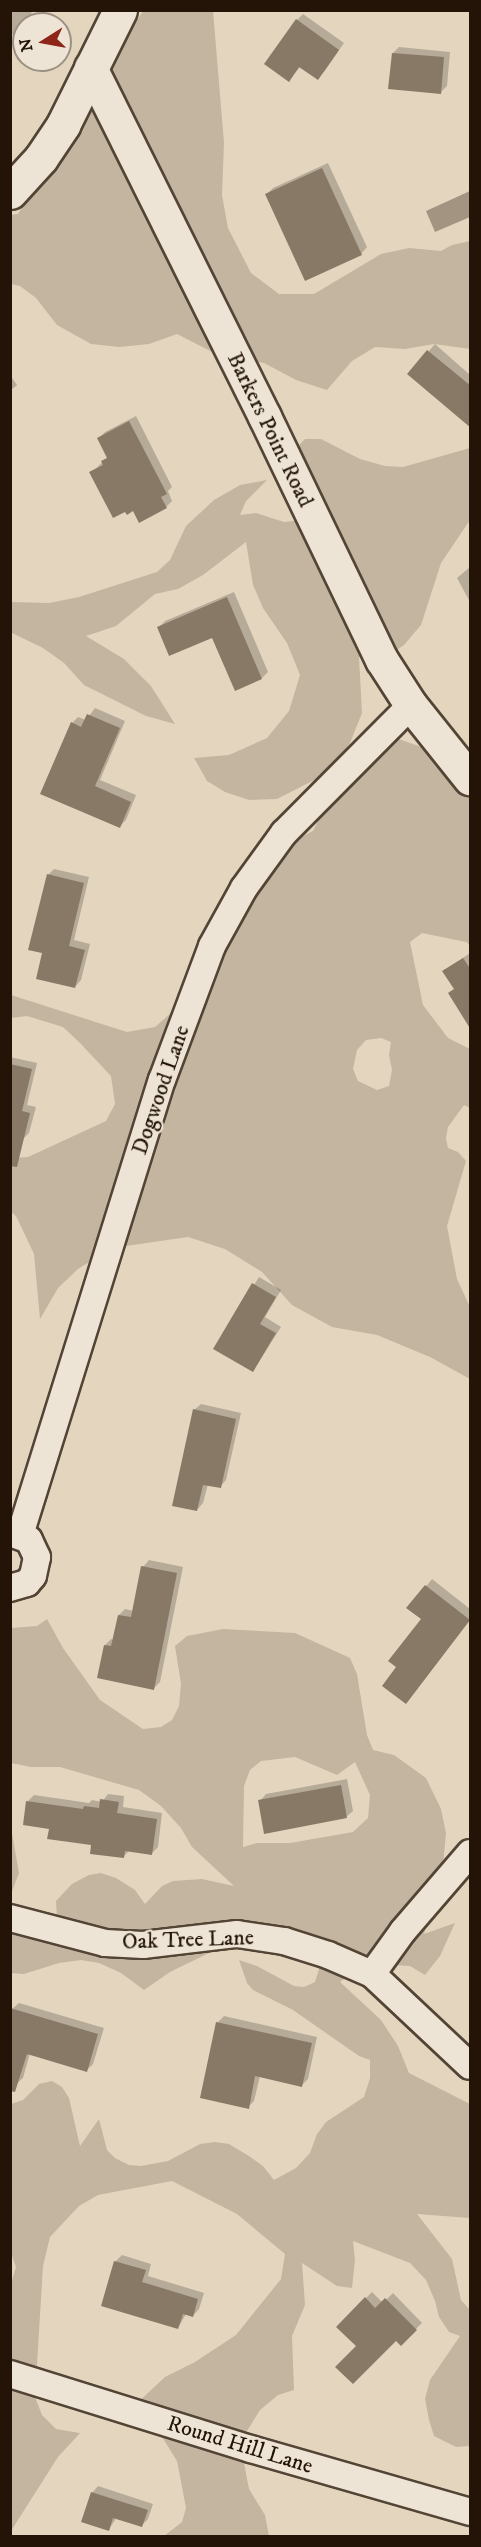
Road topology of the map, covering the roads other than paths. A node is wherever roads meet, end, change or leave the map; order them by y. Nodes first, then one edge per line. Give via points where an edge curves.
1 (120, 10) edge
2 (91, 68) junction
3 (10, 192) edge
4 (411, 705) junction
5 (470, 778) edge
6 (15, 1534) edge
7 (10, 1588) edge
8 (471, 1852) edge
9 (10, 1918) edge
10 (372, 1974) junction
11 (471, 2067) edge
12 (10, 2374) edge
13 (471, 2512) edge

1 - 2 main road
2 - 3 main road via 63,125 41,158
2 - 4 street, Barkers Point Road via 351,599 382,660
4 - 5 street, Barkers Point Road
4 - 6 street, Dogwood Lane via 284,833 244,888 212,946 162,1080
6 - 7 street, Dogwood Lane via 34,1548 37,1567 27,1583
8 - 10 street via 403,1931
9 - 10 street, Oak Tree Lane via 114,1943 144,1945 237,1934 261,1936 328,1955
10 - 11 street, Oak Tree Lane
12 - 13 street, Round Hill Lane

